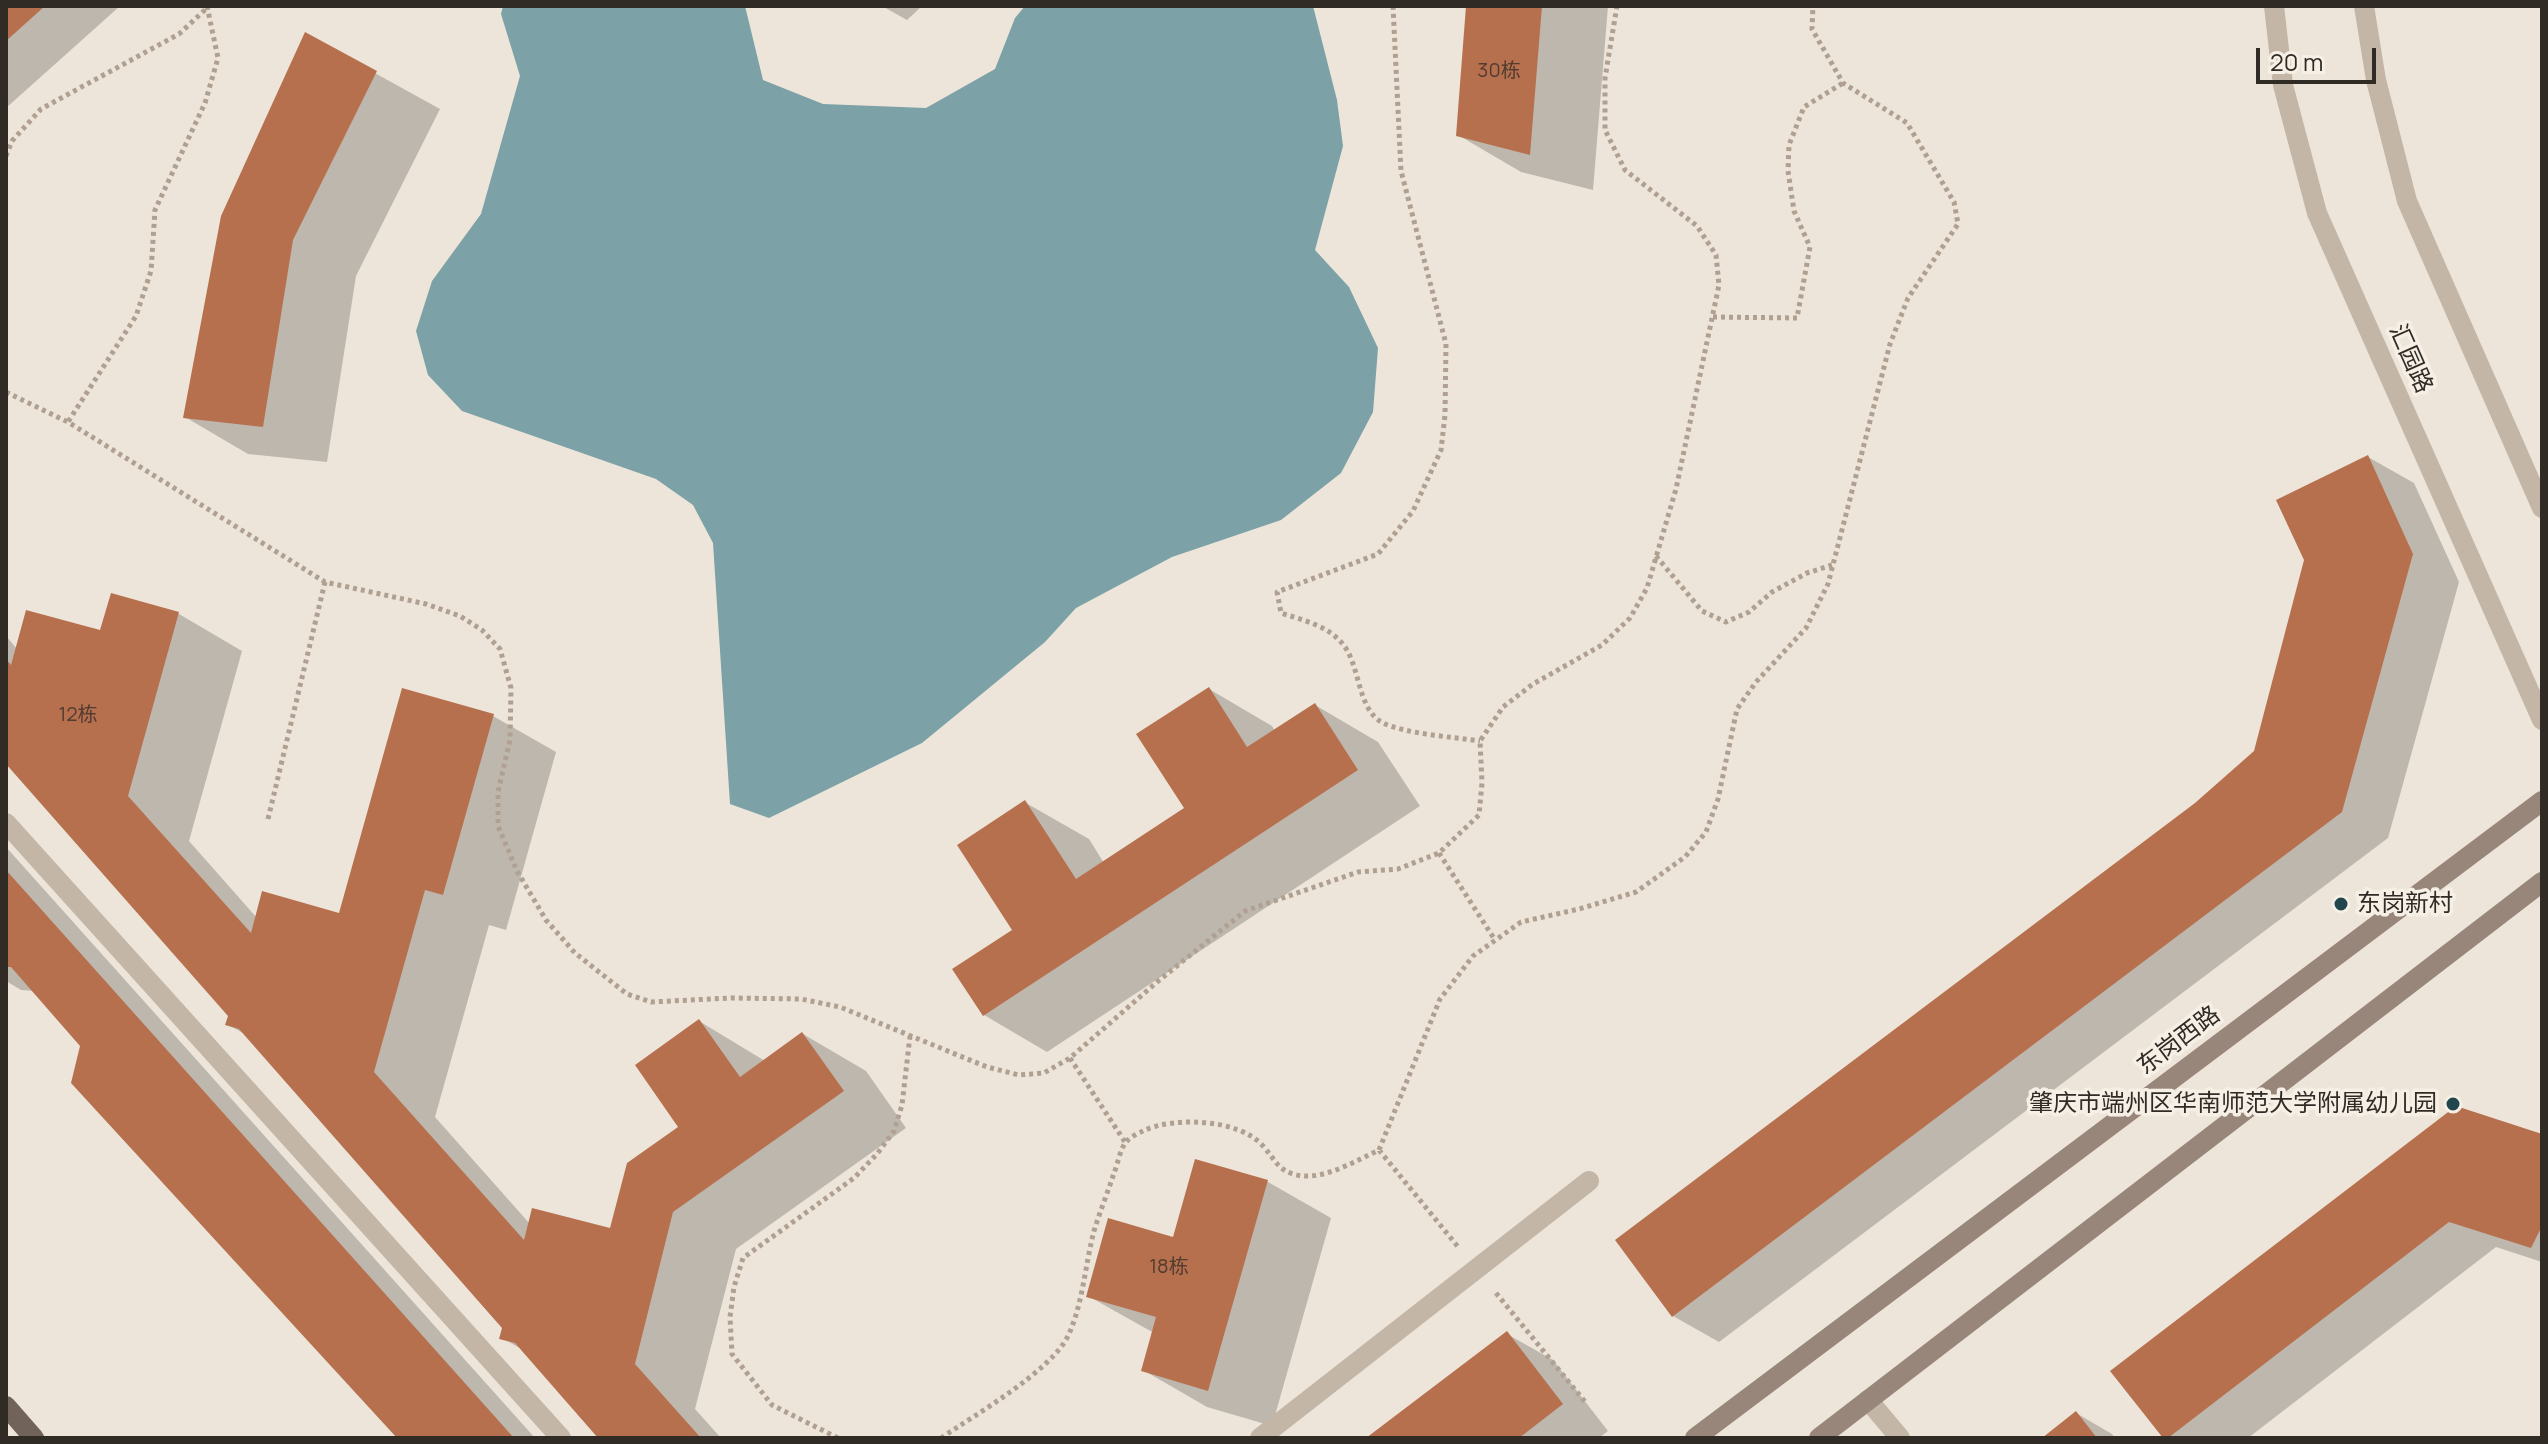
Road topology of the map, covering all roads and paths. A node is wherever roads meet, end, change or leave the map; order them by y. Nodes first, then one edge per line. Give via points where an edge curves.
1 (1393, 6) edge
2 (1617, 6) edge
3 (1813, 6) edge
4 (2274, 6) edge
5 (2364, 6) edge
6 (207, 7) edge
7 (1843, 83) junction
8 (6, 156) edge
9 (1713, 317) junction
10 (6, 392) edge
11 (68, 422) junction
12 (2542, 508) edge
13 (1656, 556) junction
14 (1833, 565) junction
15 (325, 582) junction
16 (2542, 720) edge
17 (1480, 741) junction
18 (2542, 801) edge
19 (268, 819) dead end
20 (6, 823) edge
21 (1439, 853) junction
22 (2542, 882) edge
23 (1495, 940) junction
24 (910, 1036) junction
25 (1070, 1058) junction
26 (1125, 1142) junction
27 (1379, 1150) junction
28 (1589, 1181) dead end
29 (1476, 1269) junction
30 (1868, 1400) junction
31 (1586, 1403) dead end
32 (6, 1406) edge
33 (34, 1438) edge
34 (561, 1438) edge
35 (838, 1438) edge
36 (941, 1438) edge
37 (1260, 1438) edge
38 (1695, 1438) edge
39 (1819, 1438) edge
40 (1900, 1438) edge

1 - 17 path via 1401,171 1446,344 1441,450 1413,511 1378,554 1277,592 1281,613 1323,627 1343,643 1367,706 1380,722
2 - 9 path via 1605,78 1605,130 1625,170 1697,226 1716,255 1719,285
3 - 7 path via 1812,29
4 - 16 street, 汇园路 via 2283,85 2317,213
5 - 12 street via 2376,80 2407,201
6 - 8 path via 179,34 41,109 12,141
6 - 11 path via 218,58 205,103 155,210 151,271 136,316
7 - 9 path via 1804,107 1789,145 1794,211 1810,247 1797,318
7 - 14 path via 1907,123 1954,202 1958,224 1908,298 1890,344
9 - 13 path
10 - 11 path
11 - 15 path
13 - 14 path via 1702,611 1726,622 1807,573
13 - 17 path via 1647,588 1630,618 1602,645 1503,707
14 - 23 path via 1806,628 1737,709 1718,799 1706,832 1685,857 1636,892 1521,922
15 - 19 path
15 - 24 path via 460,616 500,649 511,688 498,826 546,920 575,953 627,994 651,1002 801,999 840,1007
17 - 21 path via 1479,815
18 - 38 main road, 东岗西路
20 - 34 street
21 - 23 path
21 - 25 path via 1398,869 1358,872 1245,911
22 - 30 main road
23 - 27 path via 1473,956 1440,999
24 - 25 path via 1019,1075 1044,1073
24 - 35 path via 894,1131 854,1178 743,1258 734,1287 732,1354 772,1405
25 - 26 path
26 - 27 path via 1162,1124 1225,1126 1263,1145 1275,1165 1313,1177
26 - 36 path via 1094,1231 1067,1338 1048,1364
27 - 29 path
28 - 29 street
29 - 31 path
29 - 37 street
30 - 39 main road
30 - 40 street
32 - 33 main road

